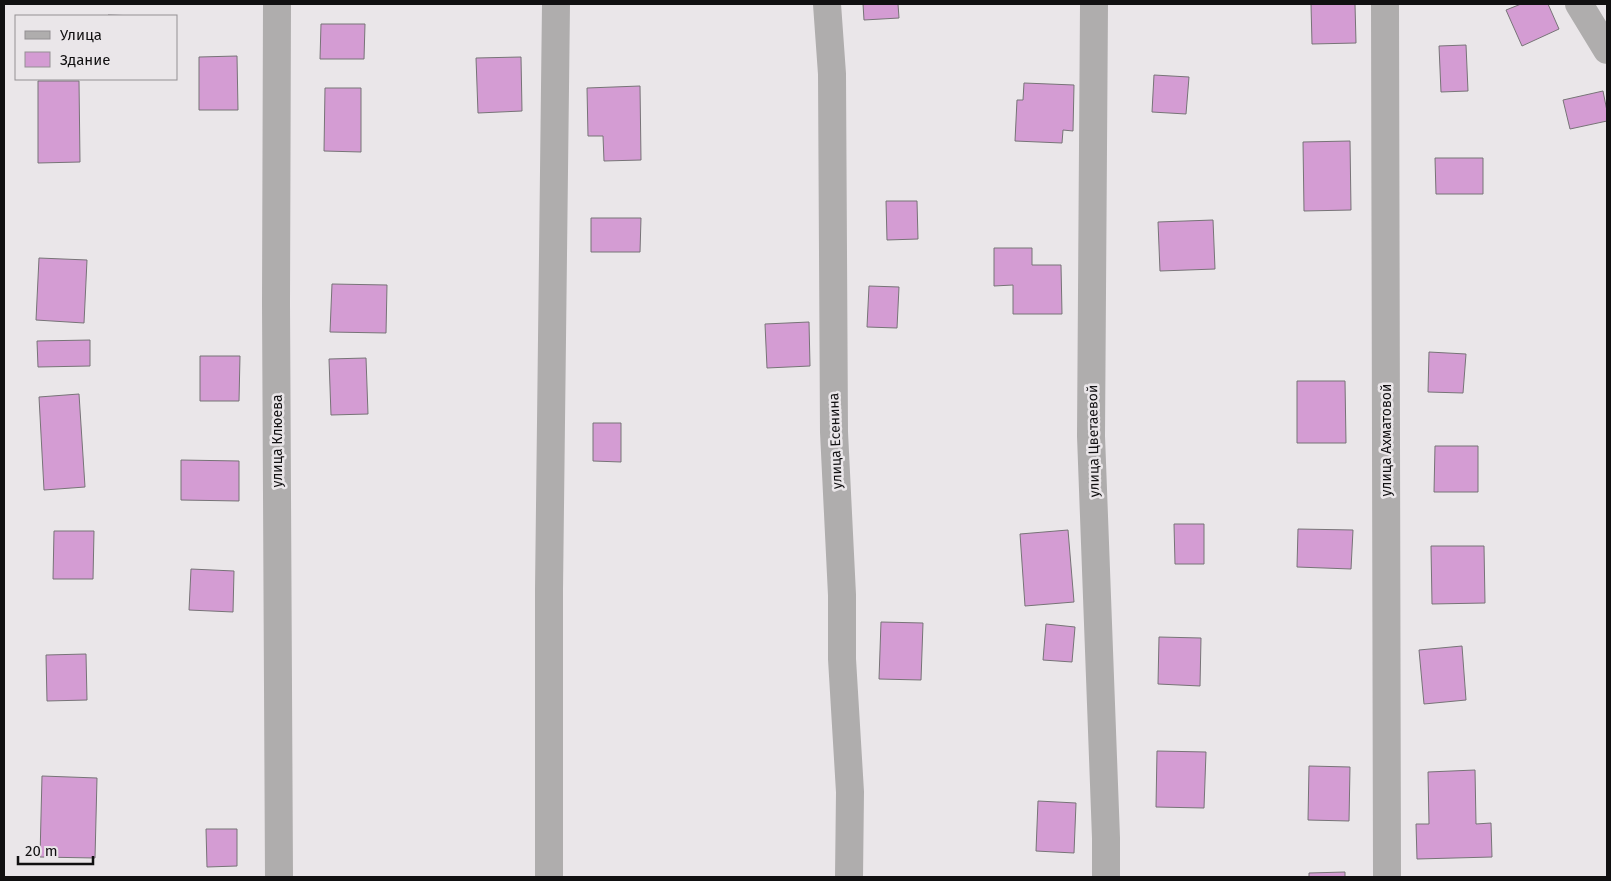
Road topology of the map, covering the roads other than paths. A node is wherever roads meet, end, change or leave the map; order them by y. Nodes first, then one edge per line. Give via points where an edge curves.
1 (277, 4) edge
2 (556, 4) edge
3 (827, 4) edge
4 (1094, 4) edge
5 (1385, 4) edge
6 (1579, 4) edge
7 (1607, 50) edge
8 (279, 877) edge
9 (549, 877) edge
10 (849, 877) edge
11 (1106, 877) edge
12 (1387, 877) edge

1 - 8 street, улица Клюева
2 - 9 street
3 - 10 street, улица Есенина via 832,74 834,432 850,792
4 - 11 street, улица Цветаевой via 1091,436
5 - 12 street, улица Ахматовой
6 - 7 street

